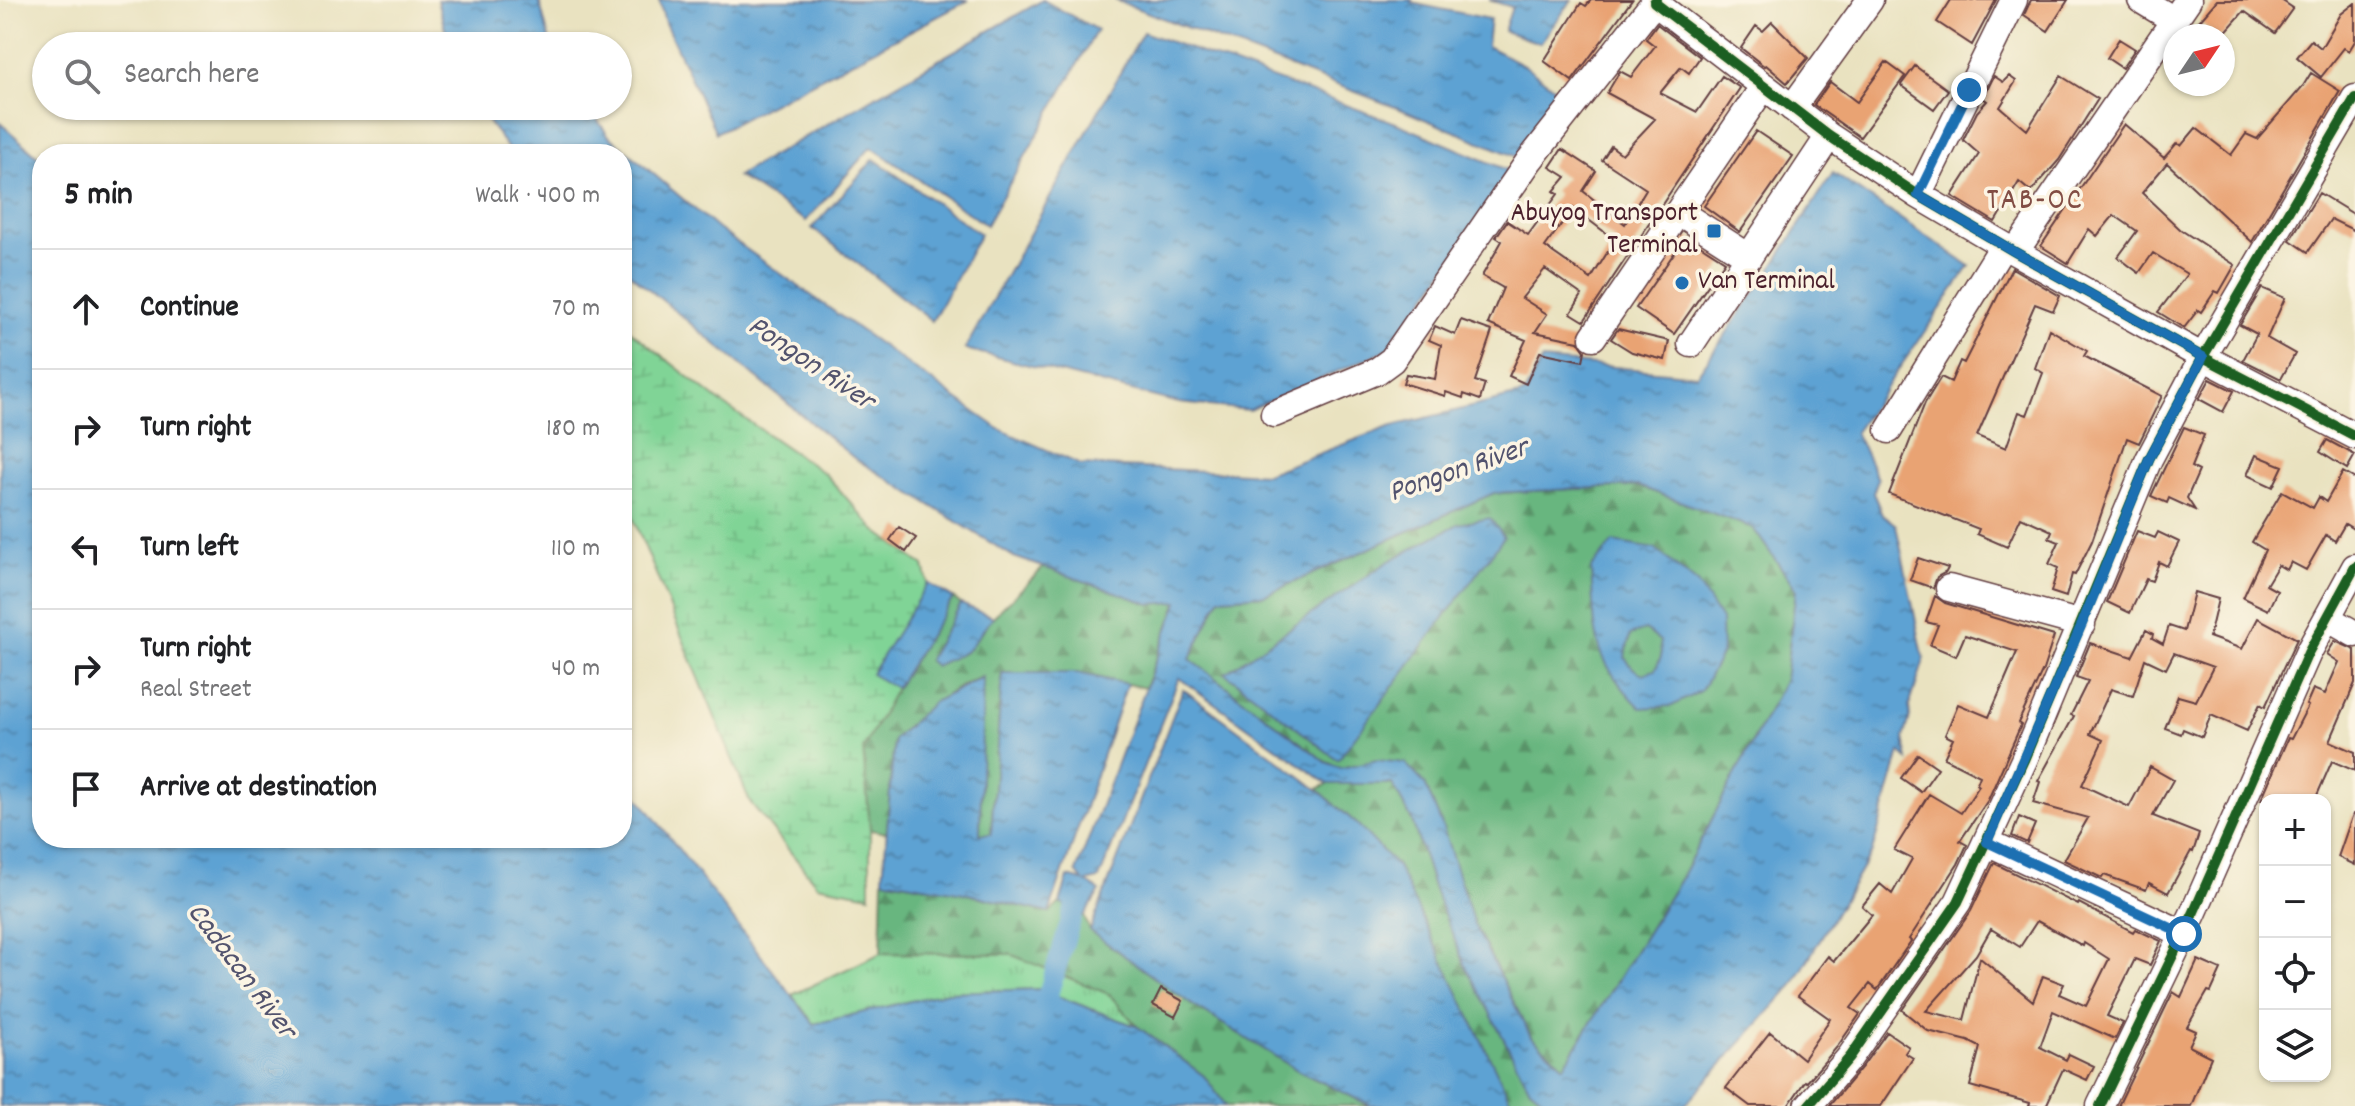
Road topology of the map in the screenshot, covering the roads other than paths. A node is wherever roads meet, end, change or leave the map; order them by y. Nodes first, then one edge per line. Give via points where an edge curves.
1 (1870, 0) edge
2 (2014, 0) edge
3 (2141, 0) edge
4 (1655, 1) edge
5 (2181, 10) edge
6 (1764, 86) junction
7 (2355, 98) edge
8 (1792, 108) junction
9 (1829, 136) junction
10 (1918, 195) junction
11 (1679, 212) junction
12 (2009, 249) junction
13 (1749, 257) junction
14 (1593, 337) dead end
15 (1691, 344) dead end
16 (2203, 357) junction
17 (1274, 414) dead end
18 (1889, 430) dead end
19 (2355, 436) edge
20 (2355, 567) edge
21 (1949, 588) dead end
22 (2327, 618) junction
23 (2082, 624) junction
24 (2355, 634) edge
25 (1987, 842) junction
26 (2184, 934) junction
27 (1808, 1106) edge
28 (2100, 1106) edge

1 - 8 street
2 - 10 street
3 - 5 street
4 - 6 street
4 - 17 street via 1529,161 1392,360
5 - 12 street
6 - 8 street
6 - 11 street
7 - 16 street
8 - 9 street
9 - 10 street
9 - 13 street
10 - 12 street
11 - 13 street
11 - 14 street
12 - 16 street
12 - 18 street
13 - 15 street
16 - 19 street
16 - 23 street via 2149,459
20 - 22 street
21 - 23 street
22 - 24 street
22 - 26 street
23 - 25 street
25 - 26 street
25 - 27 street via 1949,914 1850,1057
26 - 28 street

